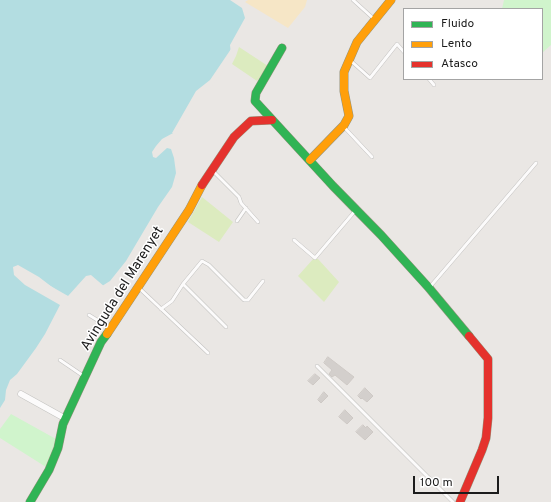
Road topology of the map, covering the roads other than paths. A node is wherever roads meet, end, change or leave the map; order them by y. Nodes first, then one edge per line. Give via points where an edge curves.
1 (353, 0) edge
2 (391, 0) edge
3 (375, 20) junction
4 (282, 48) dead end
5 (403, 51) edge
6 (349, 60) junction
7 (430, 80) edge
8 (434, 85) dead end
9 (272, 120) junction
10 (343, 126) junction
11 (372, 157) dead end
12 (310, 160) junction
13 (536, 163) dead end
14 (212, 170) junction
15 (246, 208) junction
16 (356, 209) junction
17 (237, 221) dead end
18 (258, 222) dead end
19 (294, 240) dead end
20 (263, 281) dead end
21 (182, 284) junction
22 (138, 287) junction
23 (429, 288) junction
24 (162, 309) junction
25 (89, 315) dead end
26 (226, 327) dead end
27 (109, 330) junction
28 (208, 353) dead end
29 (60, 360) dead end
30 (317, 366) dead end
31 (85, 377) junction
32 (21, 394) dead end
33 (66, 419) junction
34 (30, 502) edge
35 (453, 502) edge
36 (460, 502) edge

1 - 3 lane
2 - 3 street
3 - 6 street via 357,42
4 - 9 street via 256,93 255,101
5 - 6 lane via 397,44 370,78
6 - 10 street via 344,72 344,91 349,116
7 - 8 lane
9 - 12 street
9 - 14 street, Avinguda del Marenyet via 252,121 243,128
10 - 11 lane
10 - 12 street
12 - 16 street
13 - 23 lane
14 - 15 lane
14 - 22 street, Avinguda del Marenyet
15 - 17 lane
15 - 18 lane
16 - 19 lane via 316,258
16 - 23 street
20 - 21 lane via 248,300 244,300 210,265 202,261
21 - 24 lane via 172,301
21 - 26 lane
22 - 24 lane
22 - 27 street, Avinguda del Marenyet
23 - 36 street via 488,359 486,438
24 - 28 lane
25 - 27 lane
27 - 31 street, Avinguda del Marenyet
29 - 31 lane
30 - 35 lane
31 - 33 street, Avinguda del Marenyet
32 - 33 street
33 - 34 street, Avinguda del Marenyet via 49,470

